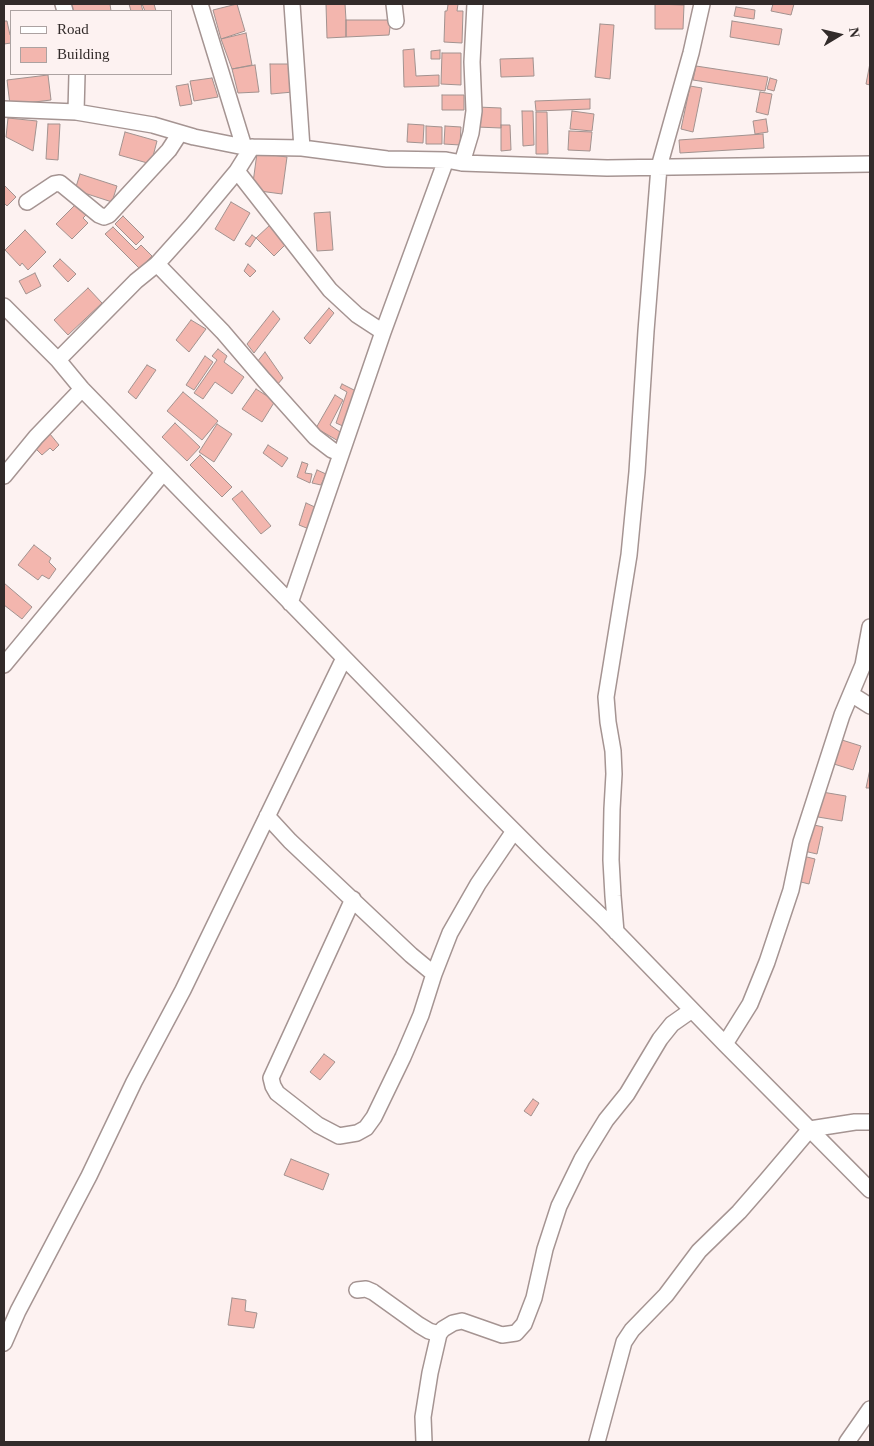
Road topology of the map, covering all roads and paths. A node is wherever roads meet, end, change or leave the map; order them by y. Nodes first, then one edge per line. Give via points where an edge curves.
1 (200, 4) edge
2 (292, 4) edge
3 (394, 4) edge
4 (475, 4) edge
5 (702, 4) edge
6 (396, 21) dead end
7 (77, 75) edge
8 (4, 109) edge
9 (76, 112) junction
10 (180, 133) junction
11 (248, 147) junction
12 (302, 148) junction
13 (446, 160) junction
14 (462, 163) junction
15 (870, 164) edge
16 (659, 167) junction
17 (237, 171) junction
18 (27, 202) dead end
19 (157, 264) junction
20 (4, 306) edge
21 (383, 332) junction
22 (58, 360) junction
23 (82, 389) junction
24 (340, 454) junction
25 (163, 473) junction
26 (4, 476) edge
27 (290, 603) junction
28 (870, 627) edge
29 (344, 658) junction
30 (4, 666) edge
31 (851, 694) junction
32 (870, 706) edge
33 (267, 816) junction
34 (514, 831) junction
35 (353, 899) junction
36 (616, 932) junction
37 (434, 974) junction
38 (692, 1010) junction
39 (725, 1044) junction
40 (870, 1122) edge
41 (810, 1129) junction
42 (870, 1190) edge
43 (357, 1290) dead end
44 (439, 1334) junction
45 (4, 1343) edge
46 (870, 1408) edge
47 (424, 1442) edge
48 (597, 1442) edge
49 (847, 1442) edge

1 - 11 street
2 - 12 street
3 - 6 street
4 - 14 street via 474,111
5 - 16 street
7 - 9 street
8 - 9 street
9 - 10 street
10 - 11 street
10 - 18 street via 169,150 110,215 100,215 60,183
11 - 12 street
11 - 17 street
12 - 13 street via 387,159
13 - 14 street
13 - 21 street
14 - 16 street
15 - 16 street
16 - 36 street via 638,472 629,555 606,697 614,774 611,860
17 - 19 street
17 - 21 street via 330,290 357,315
19 - 22 street
19 - 24 street via 223,332 315,437
20 - 22 street
21 - 24 street
22 - 23 street
23 - 25 street
23 - 26 street
24 - 27 street
25 - 27 street
25 - 30 street
27 - 29 street
28 - 31 street via 862,665
29 - 33 street
29 - 34 street
31 - 32 street
31 - 39 street via 767,962 750,1004
33 - 35 street
33 - 45 street via 183,990
34 - 36 street
34 - 37 street via 450,933
35 - 37 street
35 - 37 street via 271,1078 277,1093 318,1125 339,1136 357,1134 366,1128 404,1057
36 - 38 street
38 - 39 street
38 - 44 street via 672,1024 660,1039 582,1159 559,1206 524,1324 516,1333 502,1335 462,1321 453,1323
39 - 41 street
40 - 41 street
41 - 42 street
41 - 48 street via 632,1330 624,1342
43 - 44 street via 373,1292 419,1325
44 - 47 street via 423,1416
46 - 49 street

